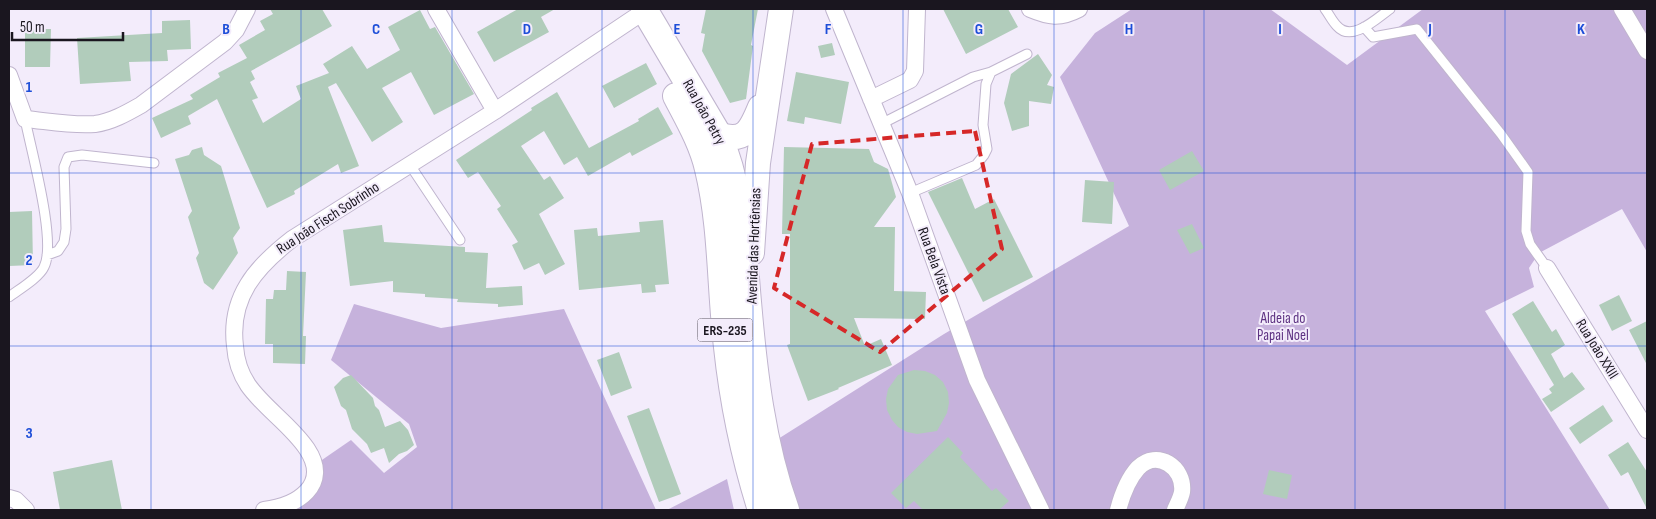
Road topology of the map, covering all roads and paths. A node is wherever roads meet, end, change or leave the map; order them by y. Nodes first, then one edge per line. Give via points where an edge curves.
1 (248, 9) edge
2 (436, 9) edge
3 (781, 9) edge
4 (834, 9) edge
5 (917, 9) edge
6 (1030, 9) edge
7 (1079, 9) edge
8 (1325, 9) edge
9 (1390, 9) edge
10 (1622, 9) edge
11 (635, 12) edge
12 (1364, 27) junction
13 (1647, 51) edge
14 (1027, 54) dead end
15 (991, 72) junction
16 (9, 74) edge
17 (770, 84) junction
18 (871, 99) junction
19 (495, 111) junction
20 (25, 119) junction
21 (881, 124) junction
22 (710, 141) junction
23 (154, 163) dead end
24 (410, 164) junction
25 (910, 193) junction
26 (460, 240) dead end
27 (47, 255) junction
28 (1547, 268) joint
29 (9, 297) edge
30 (752, 344) junction
31 (1647, 430) edge
32 (9, 498) edge
33 (26, 510) edge
34 (264, 510) edge
35 (761, 510) edge
36 (786, 510) edge
37 (1041, 510) edge
38 (1118, 510) edge
39 (1175, 510) edge

1 - 20 street via 226,42 127,114 96,124
2 - 19 street
3 - 17 main road, Avenida das Hortênsias
4 - 18 street, Rua Bela Vista
5 - 18 street via 915,71 910,80
6 - 7 street via 1066,16
8 - 12 lane via 1338,28 1348,32
9 - 12 lane
10 - 13 street
11 - 19 street, Rua João Fisch Sobrinho
11 - 22 main road, Rua João Petry / ERS-235 via 692,127
12 - 28 lane via 1373,37 1417,29 1501,134 1528,172 1526,232 1530,244
14 - 15 lane
15 - 21 lane via 973,77
15 - 25 lane via 984,104 987,149 984,155 976,164
16 - 20 street
17 - 22 main road via 753,124 743,136
17 - 30 main road, Avenida das Hortênsias via 754,212
18 - 21 street, Rua Bela Vista
19 - 24 street, Rua João Fisch Sobrinho
20 - 27 lane via 46,222
21 - 25 street, Rua Bela Vista
22 - 30 main road, Rua João Petry via 727,156 735,189
22 - 35 main road, Avenida das Hortênsias / ERS-235 via 708,168 733,403
23 - 27 lane via 82,155 68,157 64,167 64,242 58,251
24 - 26 lane
24 - 34 street, Rua João Fisch Sobrinho via 270,256 240,297 234,321 234,342 240,371 249,386 286,424 315,463 316,476 298,500 280,508
25 - 37 street, Rua Bela Vista via 977,380
27 - 29 lane via 44,268
28 - 31 street, Rua João XXIII
30 - 36 main road, Avenida das Hortênsias / ERS-235 via 769,453
32 - 33 street
38 - 39 street via 1128,482 1139,467 1150,460 1162,460 1174,466 1181,479 1182,492

